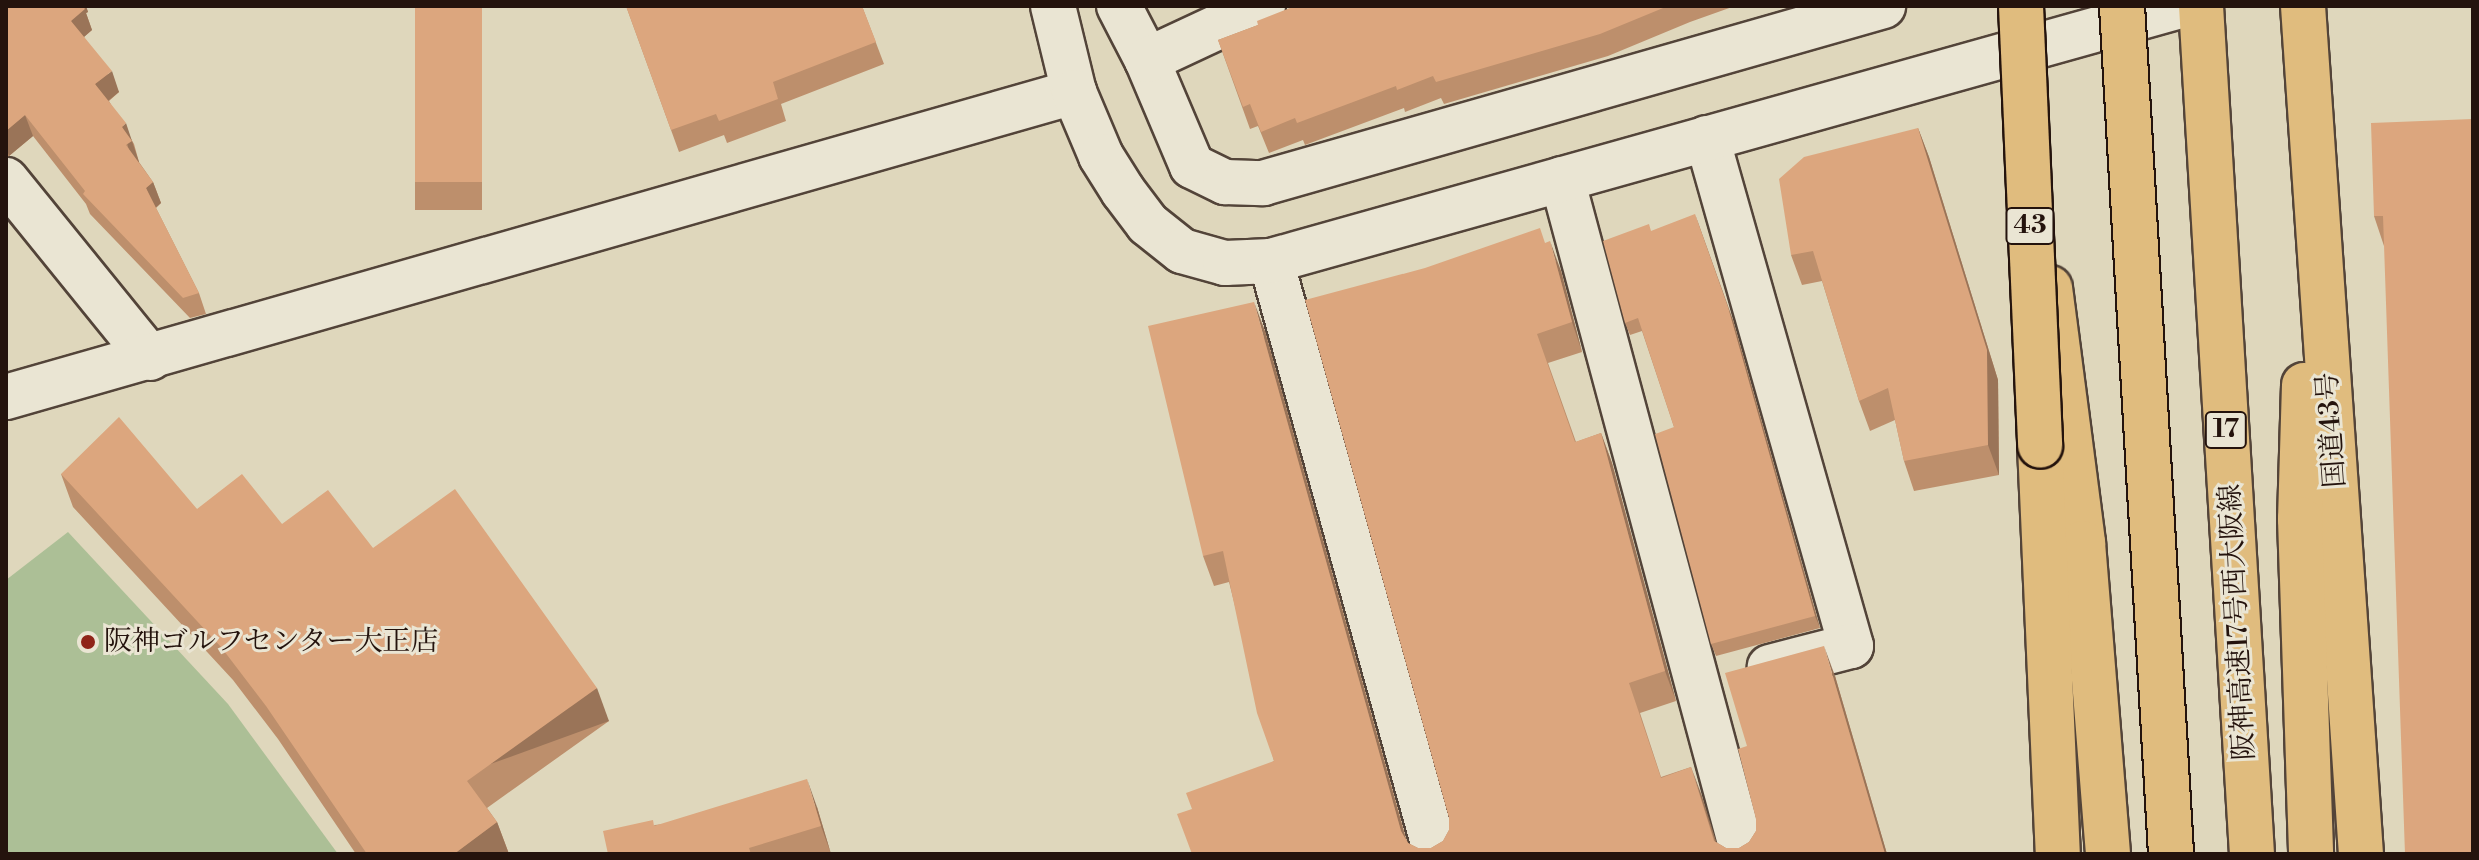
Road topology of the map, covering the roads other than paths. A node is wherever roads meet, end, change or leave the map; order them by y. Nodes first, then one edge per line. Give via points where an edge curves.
1 (1053, 6) edge
2 (1119, 6) edge
3 (1263, 6) edge
4 (1883, 6) edge
5 (2021, 6) edge
6 (2122, 6) edge
7 (2180, 6) edge
8 (2201, 6) edge
9 (2303, 6) edge
10 (1147, 60) junction
11 (2024, 88) junction
12 (1074, 92) junction
13 (2309, 95) junction
14 (1707, 138) junction
15 (1562, 179) junction
16 (6, 180) edge
17 (1271, 261) junction
18 (150, 358) junction
19 (6, 397) edge
20 (1698, 687) junction
21 (1436, 854) edge
22 (1743, 854) edge
23 (2058, 854) edge
24 (2108, 854) edge
25 (2171, 854) edge
26 (2252, 854) edge
27 (2311, 854) edge
28 (2361, 854) edge

1 - 12 street
2 - 10 street
3 - 10 street
4 - 10 street via 1263,183 1225,182 1192,166
5 - 11 highway, 43, bridge
6 - 25 highway, bridge
7 - 14 street
8 - 26 highway, 阪神高速17号西大阪線 / 17
9 - 13 highway, 国道43号
11 - 23 highway, 43, bridge
11 - 24 highway, bridge via 2083,543
12 - 17 street via 1101,156 1148,224 1182,251 1225,263
12 - 18 street
13 - 27 highway via 2300,519
13 - 28 highway, 国道43号
14 - 15 street
14 - 20 street via 1851,646
15 - 17 street
15 - 20 street
16 - 18 street
17 - 21 street
18 - 19 street
20 - 22 street

